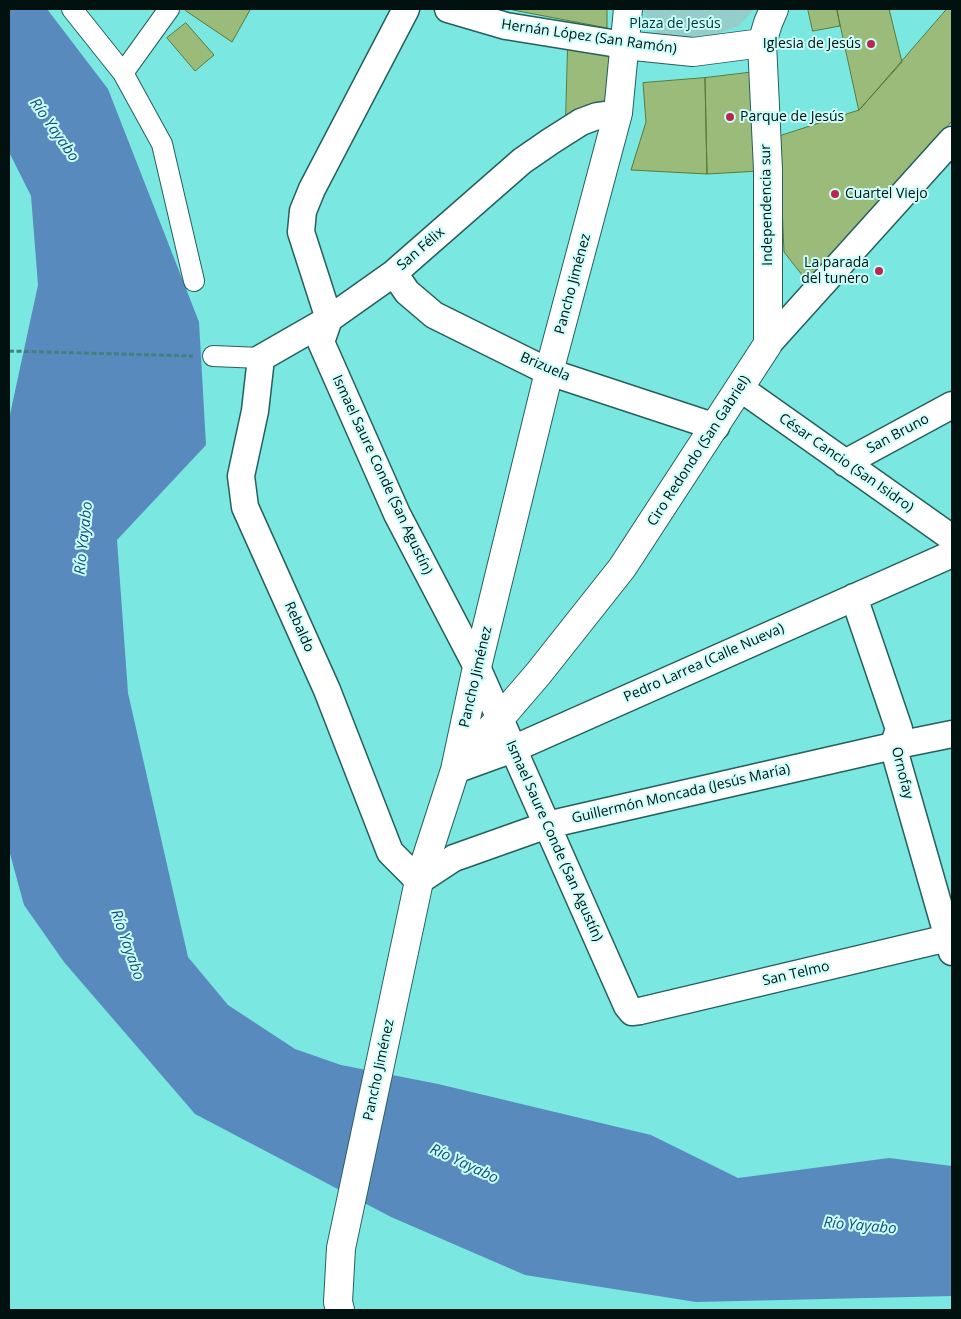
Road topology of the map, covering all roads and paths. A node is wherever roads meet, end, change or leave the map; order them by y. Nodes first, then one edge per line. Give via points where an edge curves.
1 (72, 9) edge
2 (169, 9) edge
3 (406, 9) edge
4 (448, 9) edge
5 (628, 9) edge
6 (774, 9) edge
7 (762, 44) junction
8 (624, 45) junction
9 (123, 72) junction
10 (618, 113) junction
11 (952, 140) edge
12 (394, 273) junction
13 (194, 281) dead end
14 (329, 319) junction
15 (768, 344) junction
16 (9, 351) edge
17 (213, 356) joint
18 (261, 358) junction
19 (549, 372) junction
20 (740, 388) junction
21 (952, 405) edge
22 (716, 427) junction
23 (844, 463) junction
24 (952, 538) edge
25 (952, 554) edge
26 (854, 597) junction
27 (477, 667) junction
28 (499, 718) junction
29 (952, 734) edge
30 (893, 746) junction
31 (512, 749) junction
32 (456, 770) junction
33 (547, 825) junction
34 (419, 881) junction
35 (951, 942) edge
36 (640, 1012) joint
37 (340, 1310) edge

1 - 9 street
2 - 9 street
3 - 14 street via 303,211 301,232
4 - 8 street, Hernán López (San Ramón) via 506,26
5 - 8 main road, Pancho Jiménez
6 - 7 main road, Independencia sur
7 - 8 main road, Hernán López (San Ramón) via 693,52
7 - 15 main road, Independencia sur via 768,170
8 - 10 main road, Pancho Jiménez
9 - 13 street via 162,144
10 - 12 street, San Félix via 581,122 522,161
10 - 19 main road, Pancho Jiménez
11 - 15 street, Ciro Redondo (San Gabriel)
12 - 14 street, San Félix
12 - 19 street, Brizuela via 406,292 434,315
14 - 18 street, San Félix
14 - 27 street, Ismael Saure Conde (San Agustín) via 321,342 398,514
15 - 20 main road, Ciro Redondo (San Gabriel)
16 - 17 path
17 - 18 street
18 - 34 street, Rebaldo via 255,411 241,476 245,507 328,690 390,852
19 - 22 street, Brizuela
19 - 27 main road, Pancho Jiménez
20 - 22 main road, Ciro Redondo (San Gabriel)
20 - 23 street, César Cancio (San Isidro)
21 - 23 street, San Bruno
22 - 28 main road, Ciro Redondo (San Gabriel) via 622,568
23 - 24 street, César Cancio (San Isidro)
25 - 26 street, Pedro Larrea (Calle Nueva)
26 - 30 street, Ornofay via 899,729
26 - 31 street, Pedro Larrea (Calle Nueva)
27 - 28 street, Ismael Saure Conde (San Agustín)
27 - 32 main road, Pancho Jiménez
28 - 31 street, Ismael Saure Conde (San Agustín)
28 - 32 main road, Ciro Redondo (San Gabriel)
29 - 30 street, Guillermón Moncada (Jesús María)
30 - 33 street, Guillermón Moncada (Jesús María)
30 - 35 street, Ornofay
31 - 32 street, Pedro Larrea (Calle Nueva)
31 - 33 street, Ismael Saure Conde (San Agustín)
32 - 34 main road, Pancho Jiménez
33 - 34 street, Guillermón Moncada (Jesús María) via 454,858
33 - 36 street, Ismael Saure Conde (San Agustín) via 627,1006 632,1012
34 - 37 main road, Pancho Jiménez via 341,1248
35 - 36 street, San Telmo

